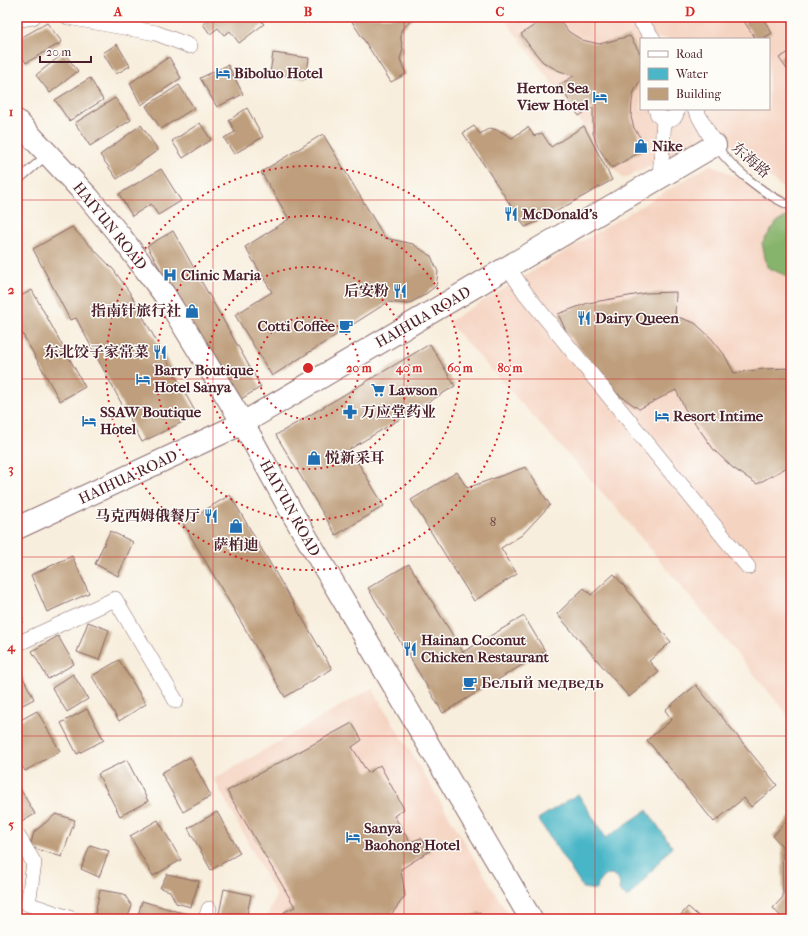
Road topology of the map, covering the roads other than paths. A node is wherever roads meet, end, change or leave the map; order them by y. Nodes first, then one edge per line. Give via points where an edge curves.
1 (33, 17) edge
2 (68, 17) edge
3 (638, 17) edge
4 (17, 20) edge
5 (652, 38) edge
6 (190, 46) dead end
7 (678, 110) edge
8 (696, 110) edge
9 (660, 114) edge
10 (17, 121) edge
11 (715, 145) junction
12 (48, 154) junction
13 (660, 177) junction
14 (17, 181) edge
15 (791, 206) edge
16 (508, 268) junction
17 (243, 423) junction
18 (17, 528) edge
19 (748, 567) dead end
20 (17, 644) edge
21 (176, 701) dead end
22 (17, 835) edge
23 (72, 919) edge
24 (531, 919) edge

1 - 4 street
2 - 6 street via 158,33
3 - 5 street
7 - 9 street via 672,119
8 - 11 street
9 - 13 street
10 - 12 street, HAIYUN ROAD
11 - 13 street, HAIHUA ROAD
11 - 15 lane, 东海路 via 726,160 743,175 778,201
12 - 14 lane
12 - 17 street, HAIYUN ROAD via 94,204 164,294
13 - 16 street, HAIHUA ROAD
16 - 17 street, HAIHUA ROAD
16 - 19 street via 526,294
17 - 18 street, HAIHUA ROAD
17 - 24 street, HAIYUN ROAD via 291,512
20 - 21 street via 115,599
22 - 23 street via 34,863 28,904

